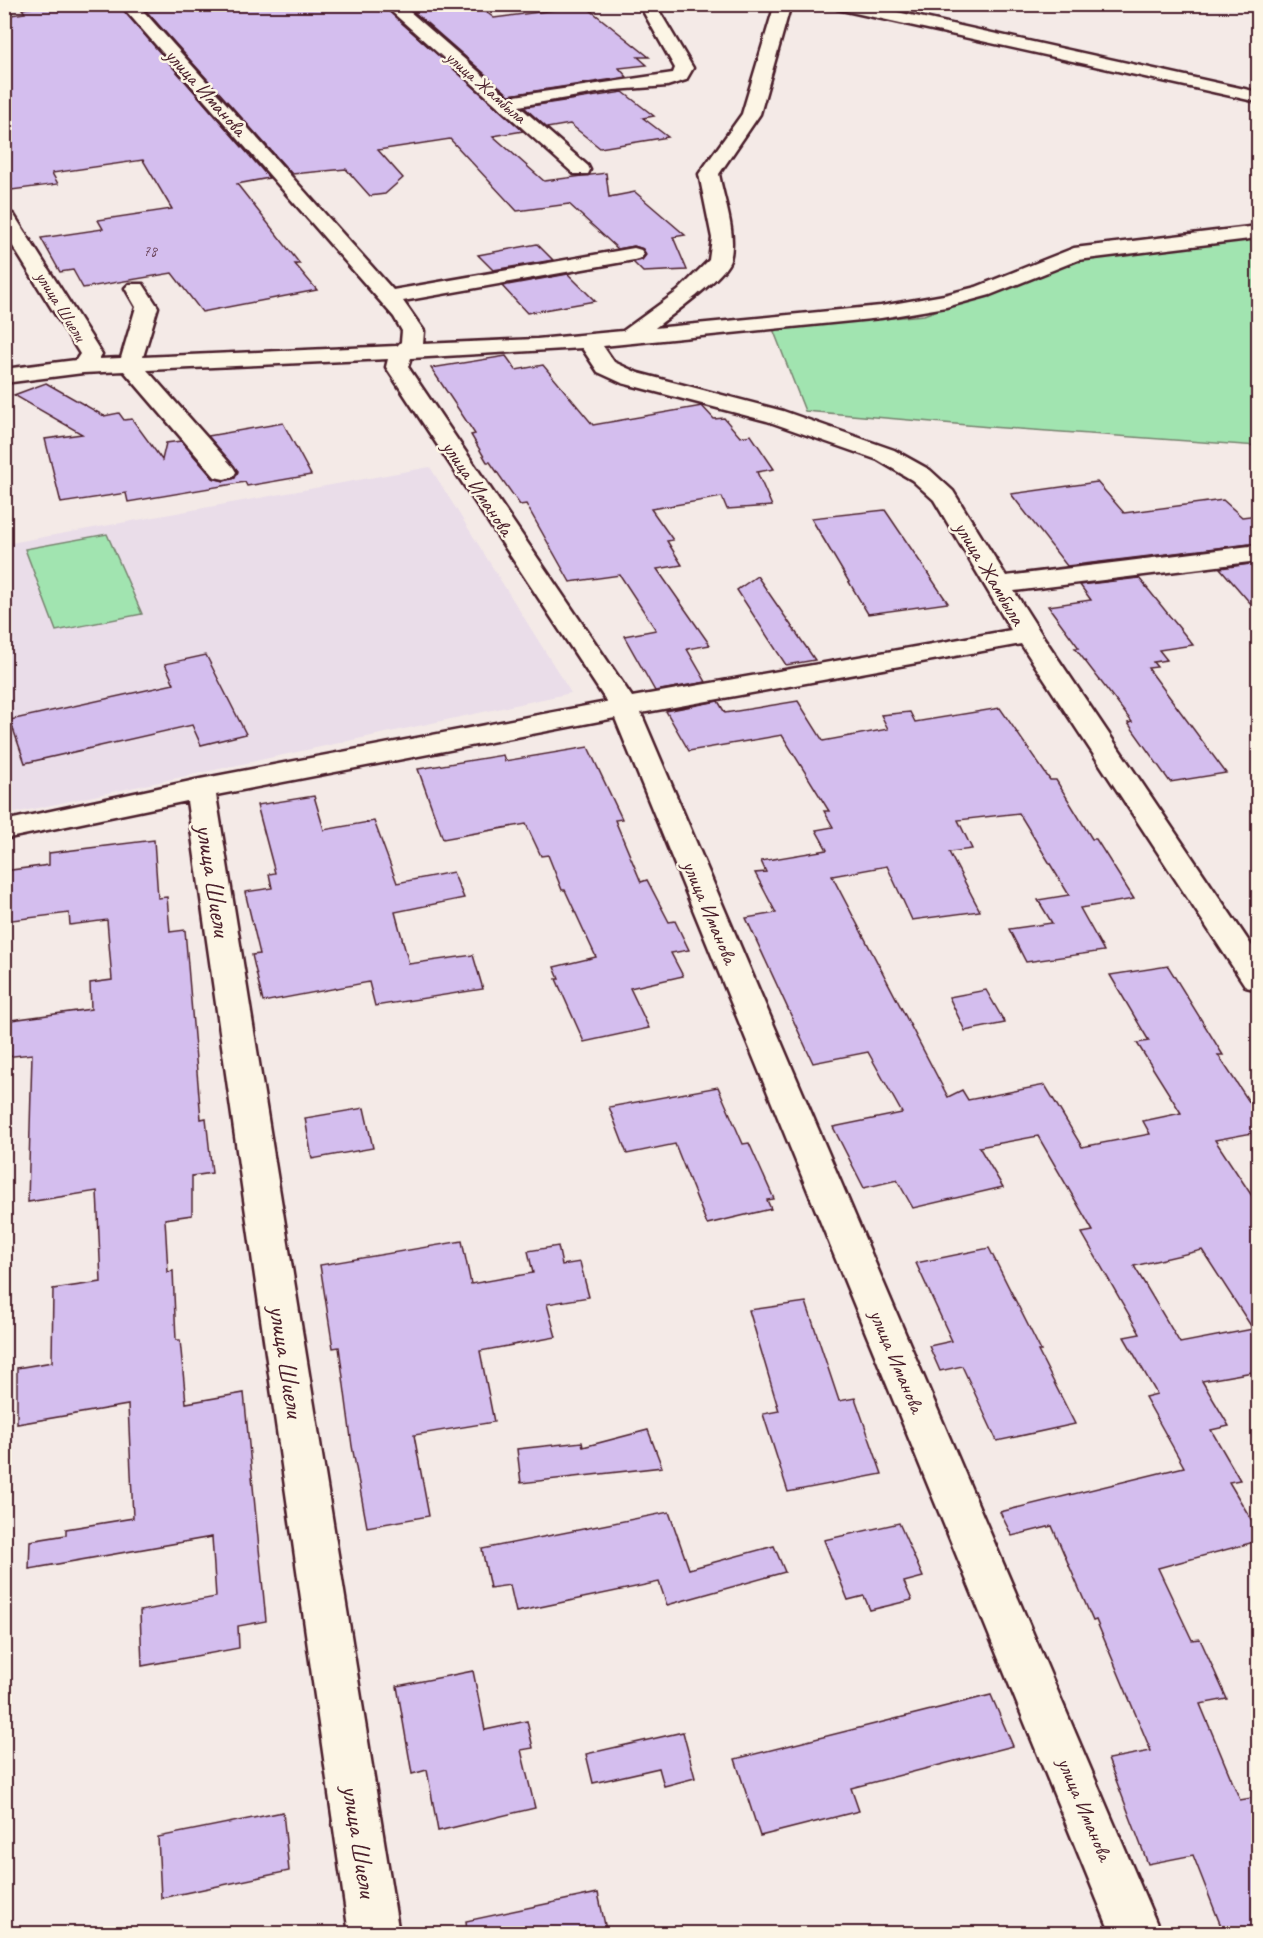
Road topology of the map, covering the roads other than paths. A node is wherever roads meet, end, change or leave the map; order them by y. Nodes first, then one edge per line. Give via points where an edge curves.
1 (129, 4) edge
2 (391, 4) edge
3 (647, 4) edge
4 (783, 4) edge
5 (837, 4) edge
6 (1258, 97) edge
7 (506, 103) junction
8 (581, 170) dead end
9 (4, 215) edge
10 (1258, 231) edge
11 (634, 254) dead end
12 (136, 288) dead end
13 (387, 297) junction
14 (629, 337) junction
15 (588, 341) junction
16 (401, 354) junction
17 (130, 364) junction
18 (83, 366) junction
19 (4, 376) edge
20 (224, 472) dead end
21 (1258, 552) edge
22 (998, 585) junction
23 (1028, 635) junction
24 (624, 706) junction
25 (200, 788) junction
26 (4, 830) edge
27 (1258, 979) edge
28 (374, 1934) edge
29 (1136, 1934) edge

1 - 13 street, улица Иманова
2 - 7 street, улица Жамбыла
3 - 7 street via 684,68 680,76 668,81 614,85
4 - 14 street via 751,114 709,174 722,238 719,262 685,296
5 - 6 street
7 - 8 street, улица Жамбыла
9 - 18 street, улица Шиели via 91,354
10 - 14 street via 1074,254 983,291 919,307
11 - 13 street
12 - 17 street via 147,307
13 - 16 street, улица Иманова via 413,331 412,344
14 - 15 street
15 - 16 street
15 - 22 street, улица Жамбыла via 606,367 630,378 775,416 886,455 921,475 944,496
16 - 17 street
16 - 24 street, улица Иманова via 397,367
17 - 18 street
17 - 20 street
18 - 19 street
21 - 22 street
22 - 23 street, улица Жамбыла
23 - 24 street
23 - 27 street, улица Жамбыла
24 - 25 street
24 - 29 street, улица Иманова
25 - 26 street
25 - 28 street, улица Шиели

